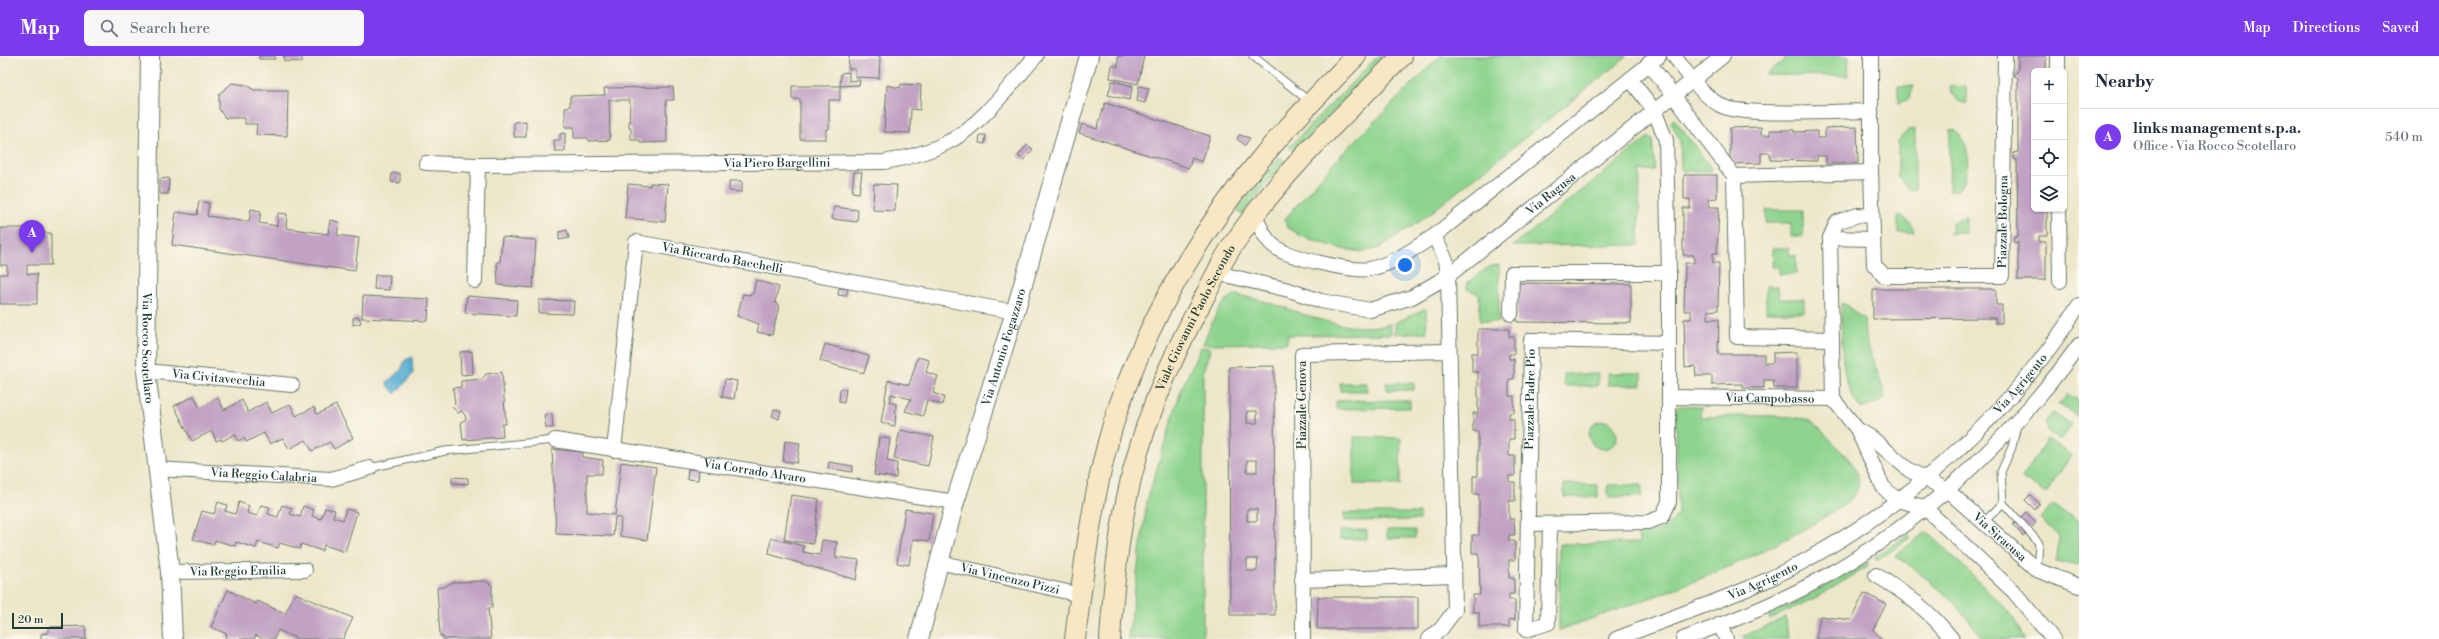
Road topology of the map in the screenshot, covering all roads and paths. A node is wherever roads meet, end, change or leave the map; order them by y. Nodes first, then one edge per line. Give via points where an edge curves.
1 (150, 56) edge
2 (1036, 56) edge
3 (1089, 56) edge
4 (1253, 56) edge
5 (1356, 56) edge
6 (1402, 56) edge
7 (1674, 56) edge
8 (1723, 56) edge
9 (1871, 56) edge
10 (2005, 56) edge
11 (2058, 56) edge
12 (1654, 60) edge
13 (2058, 68) edge
14 (1630, 79) junction
15 (1693, 80) junction
16 (1674, 95) junction
17 (1311, 103) junction
18 (1654, 110) junction
19 (1872, 111) junction
20 (426, 163) dead end
21 (478, 165) junction
22 (1871, 172) junction
23 (1734, 176) junction
24 (2059, 212) edge
25 (1255, 214) junction
26 (1872, 216) junction
27 (1434, 236) junction
28 (1830, 238) junction
29 (1873, 239) junction
30 (1217, 273) junction
31 (1669, 273) junction
32 (1448, 276) junction
33 (475, 281) dead end
34 (2060, 281) dead end
35 (2079, 305) edge
36 (1015, 312) junction
37 (1511, 314) dead end
38 (1832, 340) junction
39 (1668, 343) junction
40 (2079, 345) edge
41 (1449, 351) junction
42 (146, 372) junction
43 (292, 385) dead end
44 (1670, 397) junction
45 (1833, 399) junction
46 (2018, 419) junction
47 (1856, 429) junction
48 (555, 440) joint
49 (614, 450) junction
50 (370, 468) joint
51 (156, 469) junction
52 (1926, 479) junction
53 (1947, 490) junction
54 (1897, 500) junction
55 (955, 502) junction
56 (2003, 503) junction
57 (1924, 507) junction
58 (1984, 522) junction
59 (1528, 524) junction
60 (1550, 525) junction
61 (939, 562) junction
62 (305, 570) dead end
63 (2037, 570) junction
64 (170, 572) junction
65 (1454, 575) junction
66 (1876, 576) dead end
67 (1302, 580) junction
68 (2079, 586) edge
69 (1080, 595) junction
70 (1720, 624) junction
71 (1688, 638) edge
72 (173, 639) edge
73 (919, 639) edge
74 (1075, 639) edge
75 (1110, 639) edge
76 (1303, 639) edge
77 (1429, 639) edge
78 (1616, 639) edge
79 (1726, 639) edge
80 (1952, 639) edge
81 (2053, 639) edge

1 - 42 street, Via Rocco Scotellaro
2 - 21 street, Via Piero Bargellini via 985,113 950,142 916,156 884,162
3 - 36 street, Via Antonio Fogazzaro
4 - 17 lane
5 - 17 main road
6 - 25 main road, Viale Giovanni Paolo Secondo via 1334,124
7 - 15 street
8 - 15 street, Via Ragusa
9 - 19 street, Piazzale Bologna
10 - 29 street, Piazzale Bologna via 2002,276 1885,276 1874,265
11 - 13 street
12 - 14 street
12 - 16 street
14 - 18 street
14 - 27 street
15 - 16 street, Via Ragusa
15 - 19 street via 1705,94 1723,107 1744,111
16 - 18 street, Via Ragusa
16 - 23 street
17 - 69 main road via 1258,162 1213,221 1172,287 1148,336 1127,384 1109,440 1095,495
18 - 31 street via 1666,140
18 - 32 street, Via Ragusa
19 - 22 street, Piazzale Bologna
20 - 21 street, Via Piero Bargellini
21 - 33 street
22 - 23 street
22 - 26 street, Piazzale Bologna
23 - 38 street via 1737,337
24 - 34 street
25 - 27 street via 1263,234 1277,249 1299,258 1368,270 1397,260
25 - 30 main road, Viale Giovanni Paolo Secondo
26 - 28 street via 1858,215 1837,222
26 - 29 street, Piazzale Bologna
27 - 32 street via 1446,260
28 - 29 street
28 - 38 street
30 - 32 street, Via Ragusa via 1289,290 1321,301 1370,310 1412,297
30 - 75 main road, Viale Giovanni Paolo Secondo via 1180,341 1159,391 1142,442 1126,500 1116,558
31 - 37 street via 1512,273
31 - 39 street
32 - 41 street
35 - 52 street, Via Agrigento via 2038,362 1991,417
36 - 49 street, Via Riccardo Bacchelli via 636,242
36 - 55 street, Via Antonio Fogazzaro
38 - 45 street
39 - 44 street
39 - 59 street, Piazzale Padre Pio via 1531,340
40 - 46 street, Via Agrigento
41 - 65 street
41 - 67 street, Piazzale Genova via 1302,354
42 - 43 street, Via Civitavecchia
42 - 51 street, Via Rocco Scotellaro
44 - 45 street, Via Campobasso
44 - 60 street via 1670,502 1662,518 1648,522
45 - 47 street
46 - 53 street, Via Agrigento via 1986,455
46 - 56 lane via 2012,447 2001,472
47 - 52 street via 1872,438 1909,470
47 - 54 street via 1883,487
48 - 49 street, Via Corrado Alvaro
48 - 50 lane via 445,451
49 - 55 street, Via Corrado Alvaro
50 - 51 street, Via Reggio Calabria via 331,479
51 - 64 street, Via Rocco Scotellaro
52 - 53 street, Via Siracusa
52 - 54 street, Via Agrigento
53 - 57 street, Via Agrigento
53 - 58 street, Via Siracusa
54 - 57 street
54 - 78 street, Via Agrigento via 1806,560 1749,588
55 - 61 street, Via Antonio Fogazzaro
56 - 58 lane
56 - 63 lane via 2039,543
57 - 70 street, Via Agrigento via 1866,552 1818,581
57 - 81 street via 2014,592
58 - 63 street, Via Siracusa
59 - 60 street
59 - 60 street, Piazzale Padre Pio via 1526,630 1548,622
61 - 69 street, Via Vincenzo Pizzi
61 - 73 street, Via Antonio Fogazzaro
62 - 64 street, Via Reggio Emilia
63 - 68 street, Via Siracusa
64 - 72 street, Via Rocco Scotellaro
65 - 67 street
65 - 77 street via 1455,610 1441,629
66 - 80 street via 1903,591 1934,616
67 - 76 street, Piazzale Genova
69 - 74 main road
70 - 71 street, Via Agrigento
70 - 79 street

